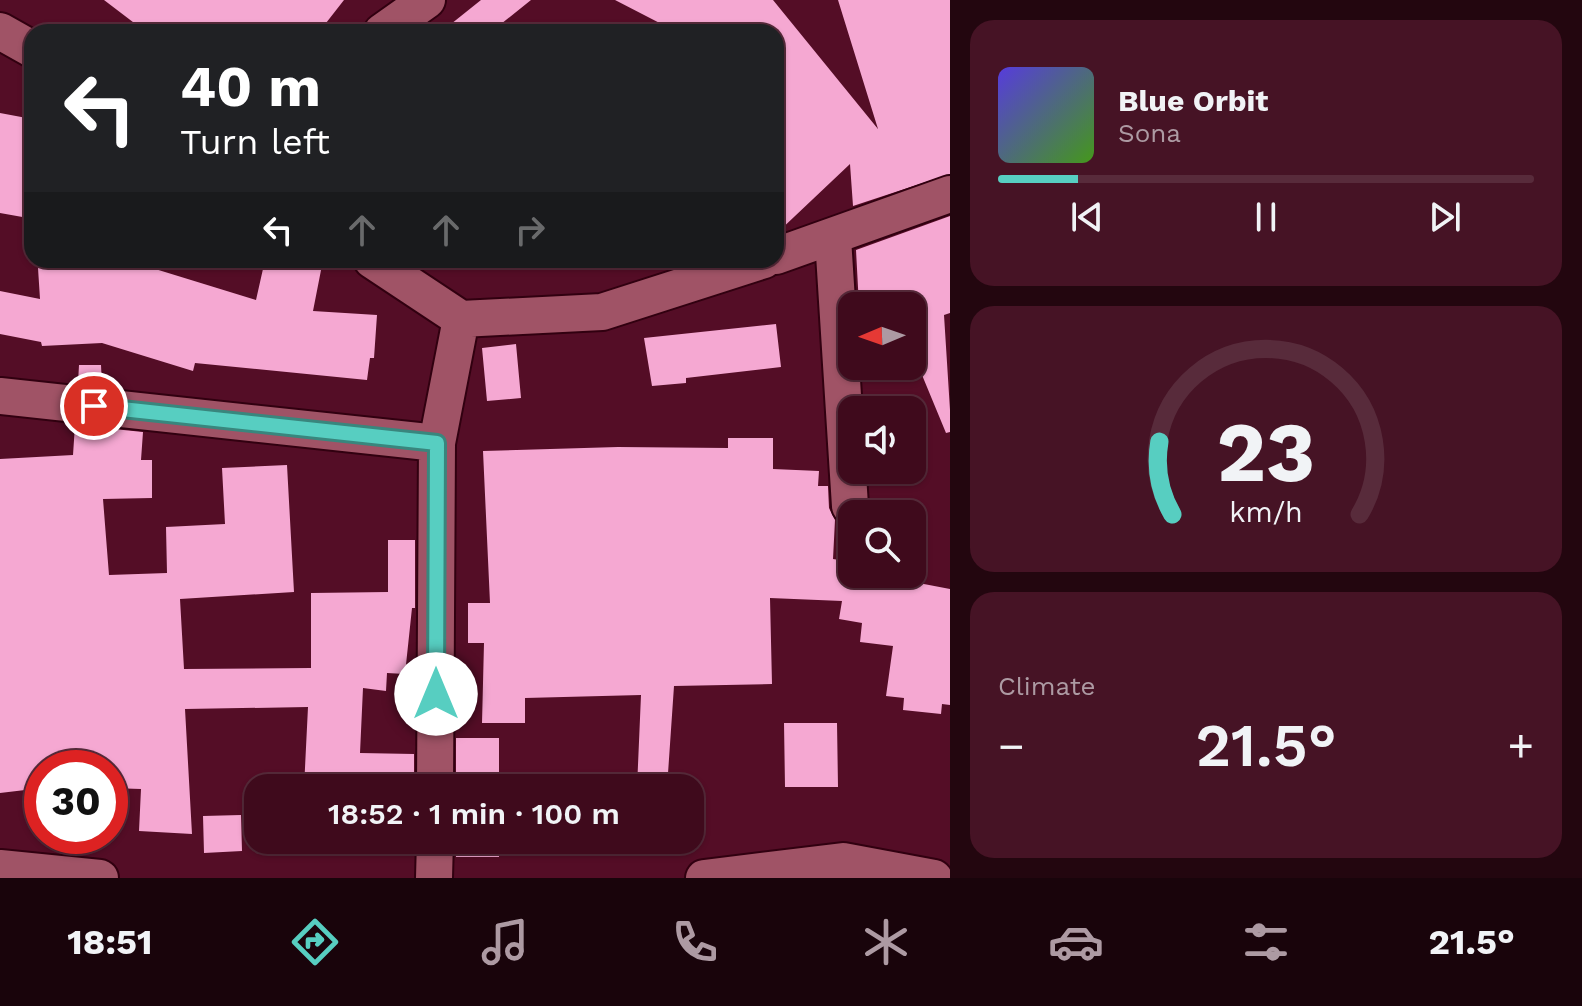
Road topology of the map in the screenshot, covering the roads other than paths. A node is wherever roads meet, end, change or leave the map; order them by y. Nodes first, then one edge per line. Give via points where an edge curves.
1 (427, 0) edge
2 (393, 24) edge
3 (0, 31) edge
4 (24, 44) edge
5 (950, 194) edge
6 (833, 238) junction
7 (784, 253) edge
8 (384, 268) edge
9 (739, 268) edge
10 (461, 319) junction
11 (0, 396) edge
12 (437, 443) junction
13 (850, 500) edge
14 (435, 774) edge
15 (435, 854) edge
16 (841, 869) edge
17 (7, 872) edge
18 (100, 878) edge
19 (434, 878) edge
20 (704, 878) edge
21 (934, 878) edge

1 - 2 street
3 - 4 street
5 - 6 street
6 - 7 street
6 - 13 street
8 - 10 street
9 - 10 street via 602,312
10 - 12 street
11 - 12 street
12 - 14 street
15 - 19 street
16 - 20 street
16 - 21 street
17 - 18 street

